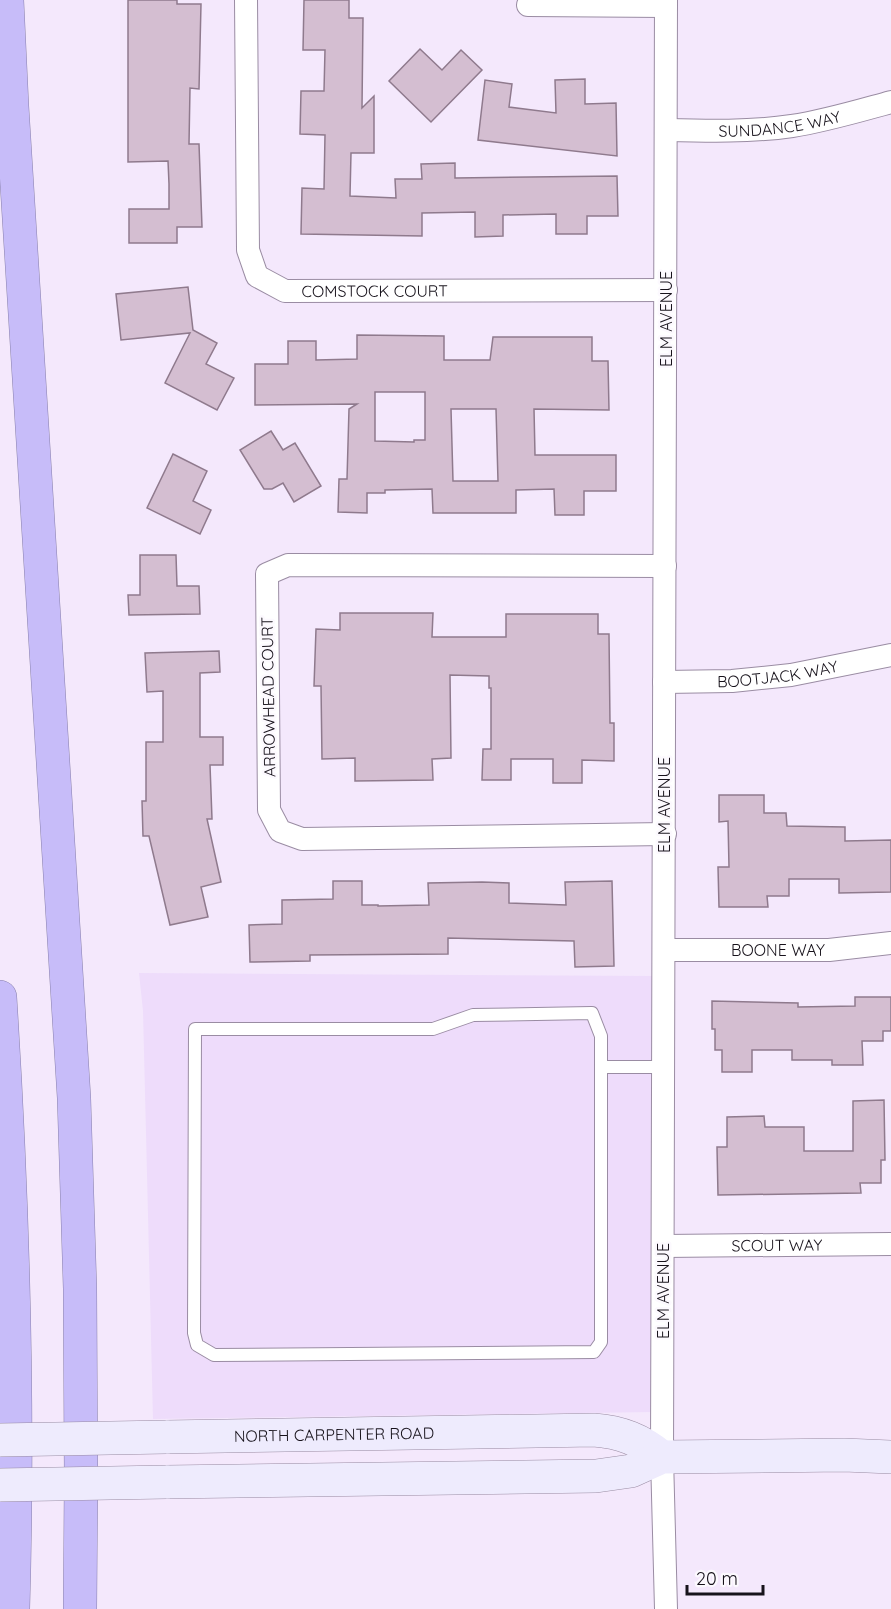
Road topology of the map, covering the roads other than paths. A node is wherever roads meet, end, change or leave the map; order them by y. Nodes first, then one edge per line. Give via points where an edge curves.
1 (7, 0) edge
2 (246, 0) edge
3 (666, 3) edge
4 (528, 5) dead end
5 (891, 102) edge
6 (666, 130) junction
7 (666, 290) junction
8 (665, 566) junction
9 (891, 655) edge
10 (664, 682) junction
11 (665, 834) junction
12 (891, 943) edge
13 (664, 950) junction
14 (0, 997) edge
15 (601, 1067) junction
16 (664, 1067) junction
17 (891, 1244) edge
18 (663, 1246) junction
19 (0, 1440) edge
20 (662, 1457) junction
21 (891, 1457) edge
22 (0, 1485) edge
23 (12, 1609) edge
24 (80, 1609) edge
25 (666, 1609) edge

1 - 24 highway via 74,1098 80,1301
2 - 7 street, COMSTOCK COURT via 248,250 257,276 285,291
3 - 4 street
3 - 6 street, ELM AVENUE
5 - 6 street, SUNDANCE WAY via 792,126
6 - 7 street, ELM AVENUE
7 - 8 street, ELM AVENUE
8 - 10 street, ELM AVENUE
8 - 11 street, ARROWHEAD COURT via 288,565 267,574 269,810 280,831 302,839
9 - 10 street, BOOTJACK WAY via 792,675
10 - 11 street, ELM AVENUE
11 - 13 street, ELM AVENUE
12 - 13 street, BOONE WAY via 829,950
13 - 16 street, ELM AVENUE
14 - 23 highway via 14,1289
15 - 15 lane via 601,1342 594,1353 214,1355 197,1345 195,1029 433,1029 473,1014 592,1013 601,1036
15 - 16 lane
16 - 18 street, ELM AVENUE
17 - 18 street, SCOUT WAY
18 - 20 street, ELM AVENUE
19 - 20 main road, NORTH CARPENTER ROAD, bridge via 594,1430 630,1437
20 - 21 main road
20 - 22 main road, bridge via 631,1471 596,1476
20 - 25 street, ELM AVENUE

